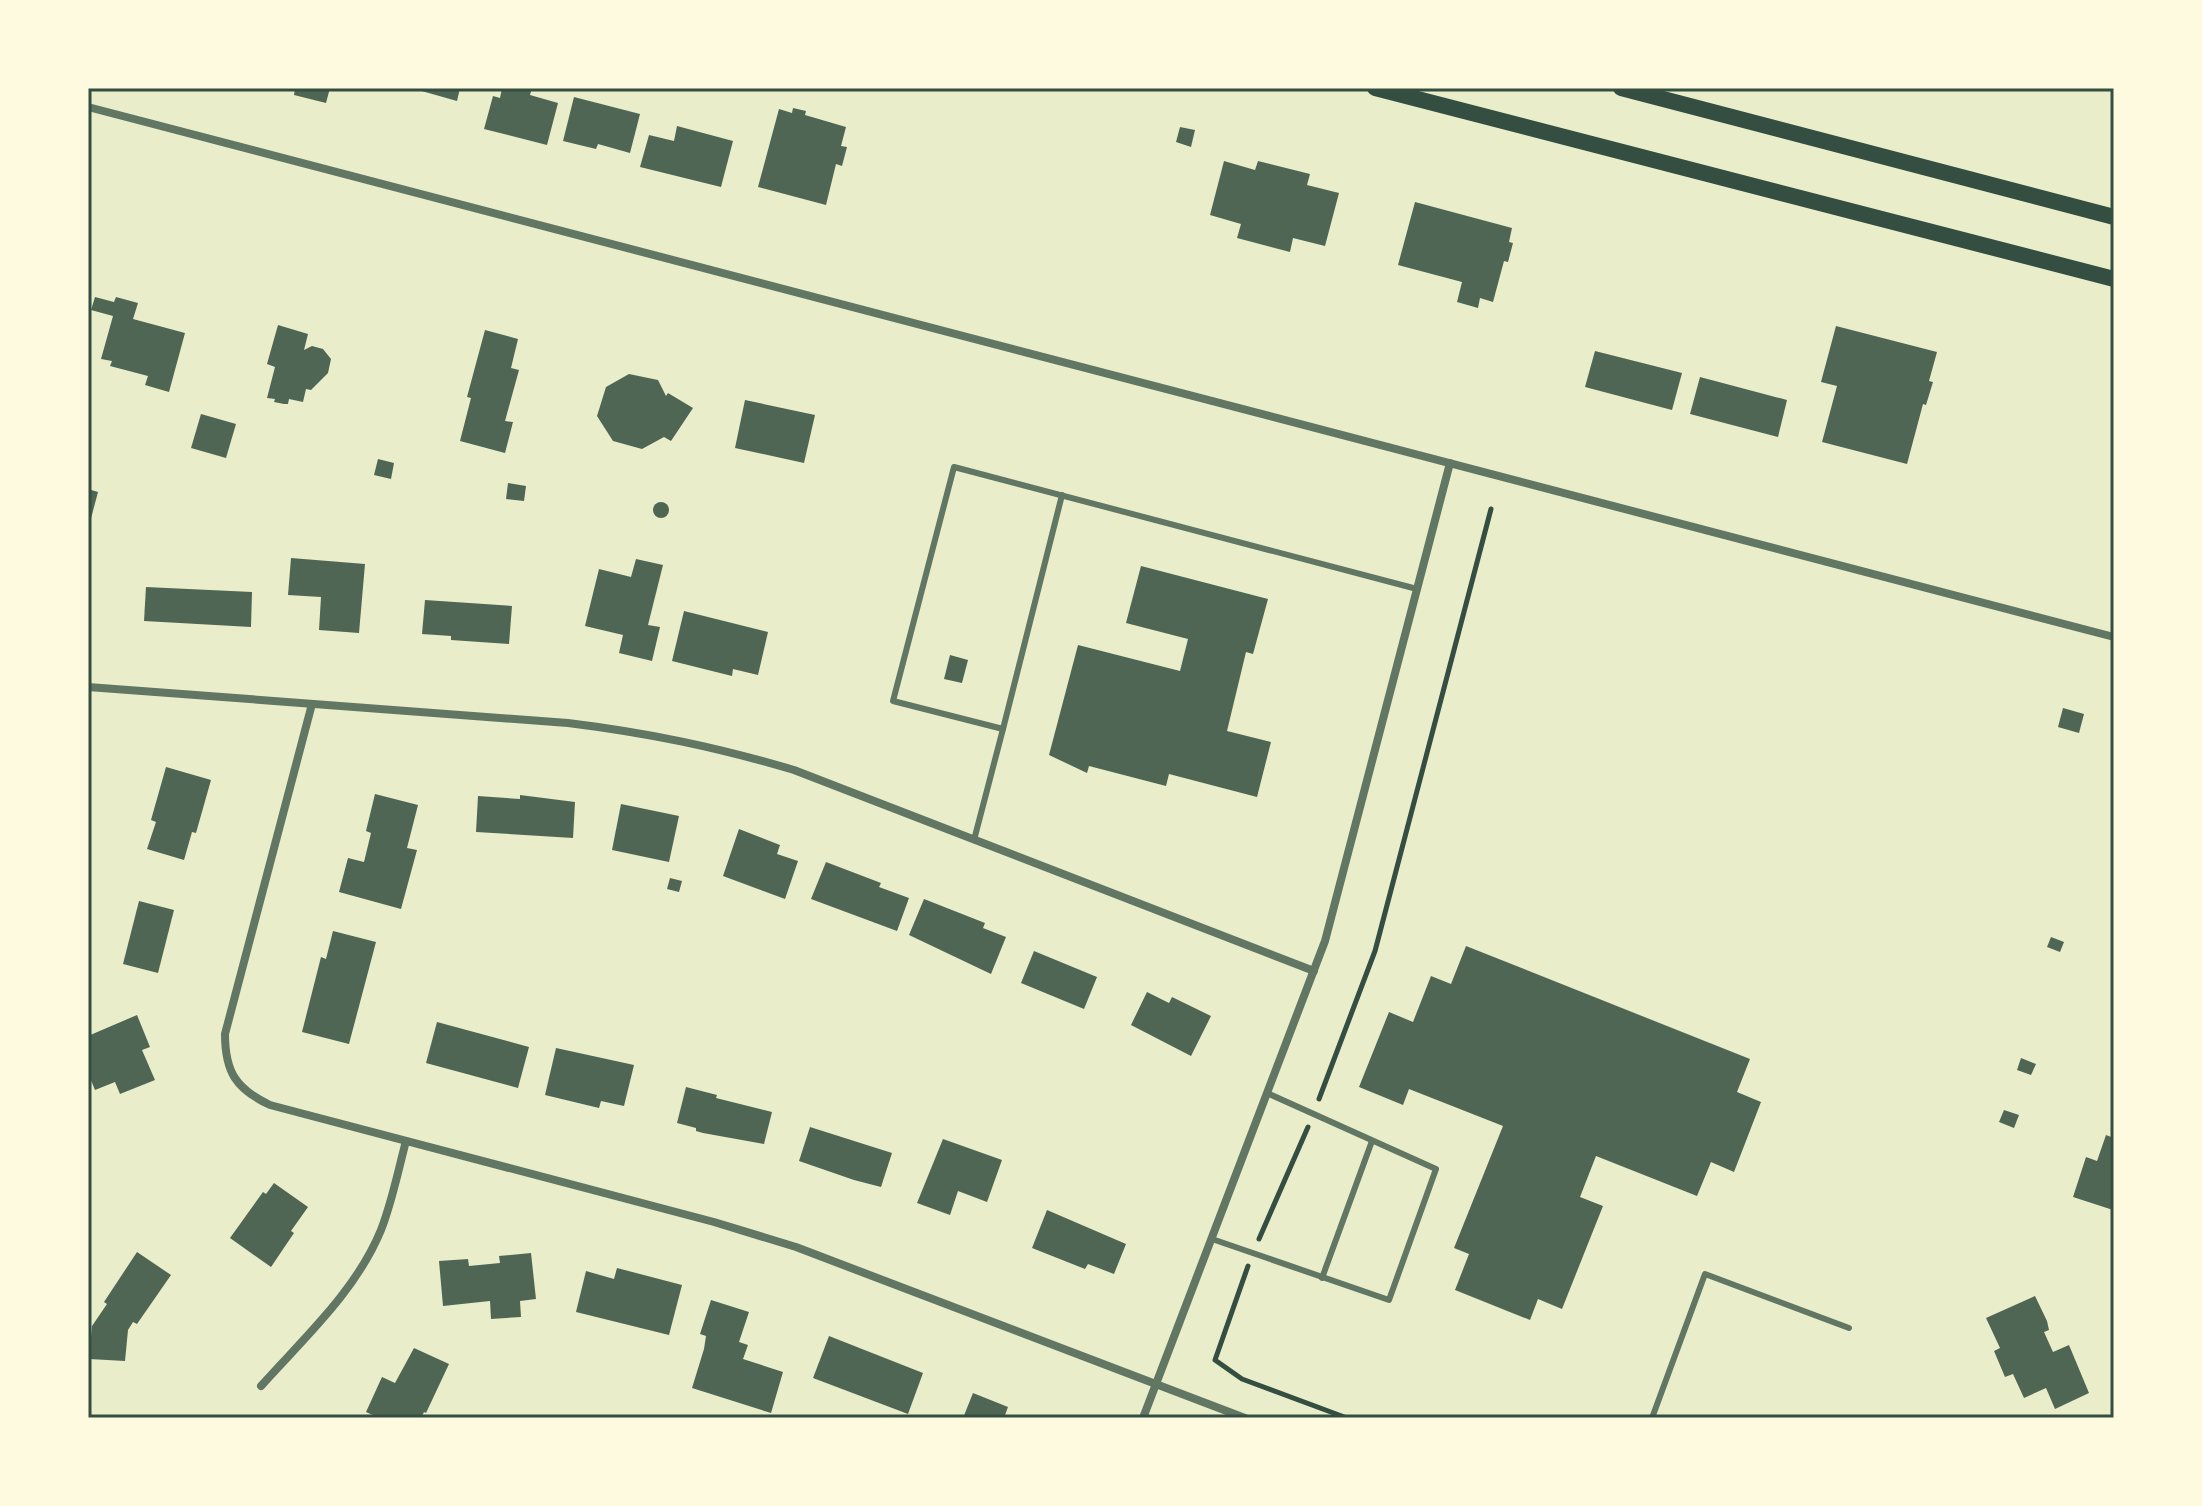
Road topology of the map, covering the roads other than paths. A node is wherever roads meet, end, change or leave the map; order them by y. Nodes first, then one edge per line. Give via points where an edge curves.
1 (1375, 88) edge
2 (1621, 88) edge
3 (88, 107) edge
4 (2114, 217) edge
5 (2114, 279) edge
6 (1450, 463) junction
7 (1062, 495) junction
8 (1417, 589) junction
9 (2114, 637) edge
10 (88, 687) edge
11 (312, 704) junction
12 (1003, 729) junction
13 (974, 840) junction
14 (1314, 971) junction
15 (1267, 1093) junction
16 (406, 1141) junction
17 (1372, 1141) junction
18 (1212, 1239) junction
19 (1322, 1278) junction
20 (1849, 1328) dead end
21 (1156, 1384) junction
22 (261, 1386) dead end
23 (1143, 1418) edge
24 (1245, 1418) edge
25 (1652, 1418) edge

1 - 5 main road
2 - 4 main road
3 - 6 street
6 - 8 street
6 - 9 street
7 - 8 lane
7 - 12 lane
7 - 12 lane via 954,467 893,701
8 - 14 street
10 - 11 street
11 - 13 street via 568,723 720,748 794,770
11 - 16 street via 225,1034 225,1054 234,1079 252,1097
12 - 13 lane
13 - 14 street
14 - 15 street
15 - 17 lane
15 - 18 street
16 - 21 street via 796,1247
16 - 22 street via 380,1232 362,1268
17 - 19 lane
17 - 19 lane via 1436,1169 1389,1300
18 - 19 lane
18 - 21 street
20 - 25 lane via 1705,1274
21 - 23 street
21 - 24 street

